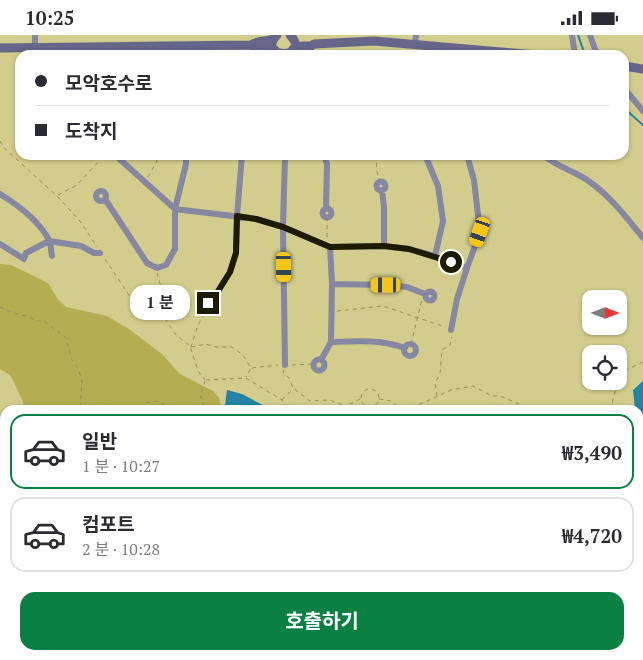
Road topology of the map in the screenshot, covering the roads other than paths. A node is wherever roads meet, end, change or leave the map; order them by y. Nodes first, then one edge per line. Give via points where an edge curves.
1 (35, 35) edge
2 (572, 35) edge
3 (590, 35) edge
4 (276, 37) edge
5 (292, 37) edge
6 (416, 39) edge
7 (314, 43) junction
8 (251, 45) junction
9 (35, 48) junction
10 (0, 49) edge
11 (56, 50) edge
12 (98, 50) edge
13 (267, 50) edge
14 (282, 50) edge
15 (287, 50) edge
16 (291, 50) edge
17 (455, 50) edge
18 (574, 50) edge
19 (595, 50) edge
20 (629, 67) edge
21 (643, 69) edge
22 (629, 94) edge
23 (643, 111) edge
24 (120, 160) edge
25 (186, 160) edge
26 (242, 160) edge
27 (285, 160) edge
28 (326, 160) edge
29 (427, 160) edge
30 (468, 160) edge
31 (549, 160) edge
32 (380, 181) road end
33 (0, 194) edge
34 (105, 199) dead end
35 (175, 209) junction
36 (237, 216) junction
37 (327, 217) road end
38 (283, 227) junction
39 (643, 238) edge
40 (49, 241) junction
41 (0, 243) edge
42 (328, 246) junction
43 (384, 246) junction
44 (100, 253) road end
45 (52, 256) dead end
46 (435, 256) junction
47 (467, 268) junction
48 (332, 284) junction
49 (424, 294) road end
50 (209, 304) road end
51 (451, 330) road end
52 (331, 342) junction
53 (408, 346) road end
54 (314, 364) road end
55 (285, 365) road end

1 - 9 street
2 - 18 street
3 - 19 street
4 - 8 street
4 - 14 street
5 - 7 street
5 - 15 street via 295,43
6 - 7 street
6 - 17 street
7 - 16 street
8 - 12 street
8 - 13 street
9 - 10 street
9 - 11 street
20 - 21 street
22 - 23 street
24 - 35 street
25 - 35 street
26 - 36 street
27 - 38 street
28 - 37 street via 326,208 332,212
29 - 46 street via 438,186 443,221
30 - 47 street via 480,232
31 - 39 street via 589,181
32 - 43 street via 385,186 382,190
33 - 40 street via 29,216
34 - 35 street via 138,250 148,263 157,268 166,265 175,249
35 - 36 street
36 - 38 street
36 - 50 street via 236,253 230,272 215,296 216,304
38 - 42 street
38 - 55 street
40 - 41 street via 26,253 24,259
40 - 44 street
40 - 45 street
42 - 43 street
42 - 48 street
43 - 46 street
46 - 47 street
47 - 51 street
48 - 49 street via 407,287
48 - 52 street
52 - 53 street via 376,341
52 - 54 street via 321,360 324,366 321,370 315,369

